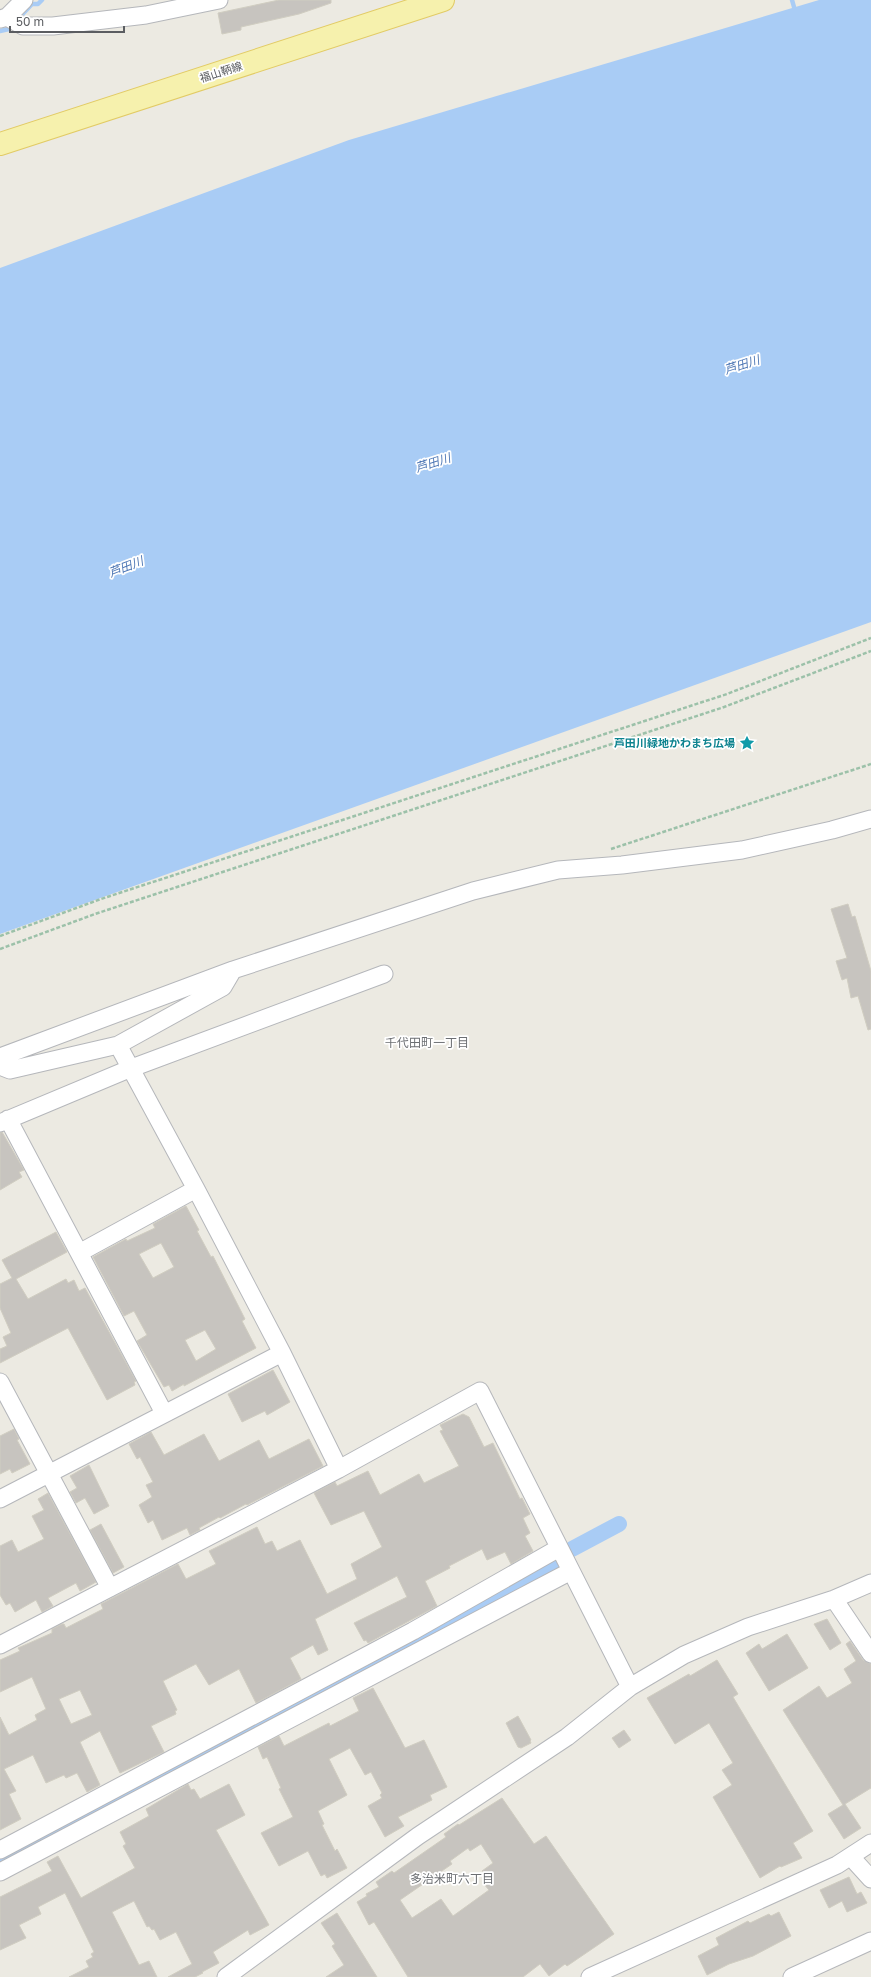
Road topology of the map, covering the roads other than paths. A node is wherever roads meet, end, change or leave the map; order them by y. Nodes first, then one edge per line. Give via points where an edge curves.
1 (24, 0) edge
2 (219, 0) edge
3 (443, 0) edge
4 (9, 20) edge
5 (0, 144) edge
6 (871, 819) edge
7 (233, 970) junction
8 (384, 974) dead end
9 (118, 1045) junction
10 (0, 1056) edge
11 (0, 1066) edge
12 (129, 1069) junction
13 (4, 1121) edge
14 (196, 1189) junction
15 (79, 1253) junction
16 (282, 1352) junction
17 (0, 1382) edge
18 (164, 1413) junction
19 (339, 1469) junction
20 (48, 1473) junction
21 (0, 1498) edge
22 (559, 1548) junction
23 (571, 1571) junction
24 (871, 1583) edge
25 (110, 1588) junction
26 (834, 1599) junction
27 (0, 1645) edge
28 (871, 1654) edge
29 (630, 1687) junction
30 (871, 1843) edge
31 (0, 1850) edge
32 (851, 1857) junction
33 (0, 1872) edge
34 (871, 1879) edge
35 (871, 1941) edge
36 (226, 1977) edge
37 (590, 1977) edge
38 (792, 1977) edge

1 - 4 street
2 - 4 street via 146,15 53,26 23,26
3 - 5 main road, 福山鞆線
6 - 7 street via 742,850 558,870 473,891
7 - 9 street via 223,987
7 - 10 street
8 - 12 street
9 - 11 street via 10,1070
9 - 12 street
12 - 13 street
12 - 14 street
13 - 15 street
14 - 15 street
14 - 16 street
15 - 18 street
16 - 18 street
16 - 19 street
17 - 20 street
18 - 20 street
19 - 22 street via 480,1390
19 - 25 street
20 - 21 street
20 - 25 street
22 - 23 street
22 - 31 street via 413,1631
23 - 29 street
23 - 33 street
24 - 26 street
25 - 27 street
26 - 28 street
26 - 29 street via 748,1627 684,1655
29 - 36 street via 567,1738 418,1836
30 - 32 street
32 - 34 street
32 - 37 street
35 - 38 street

